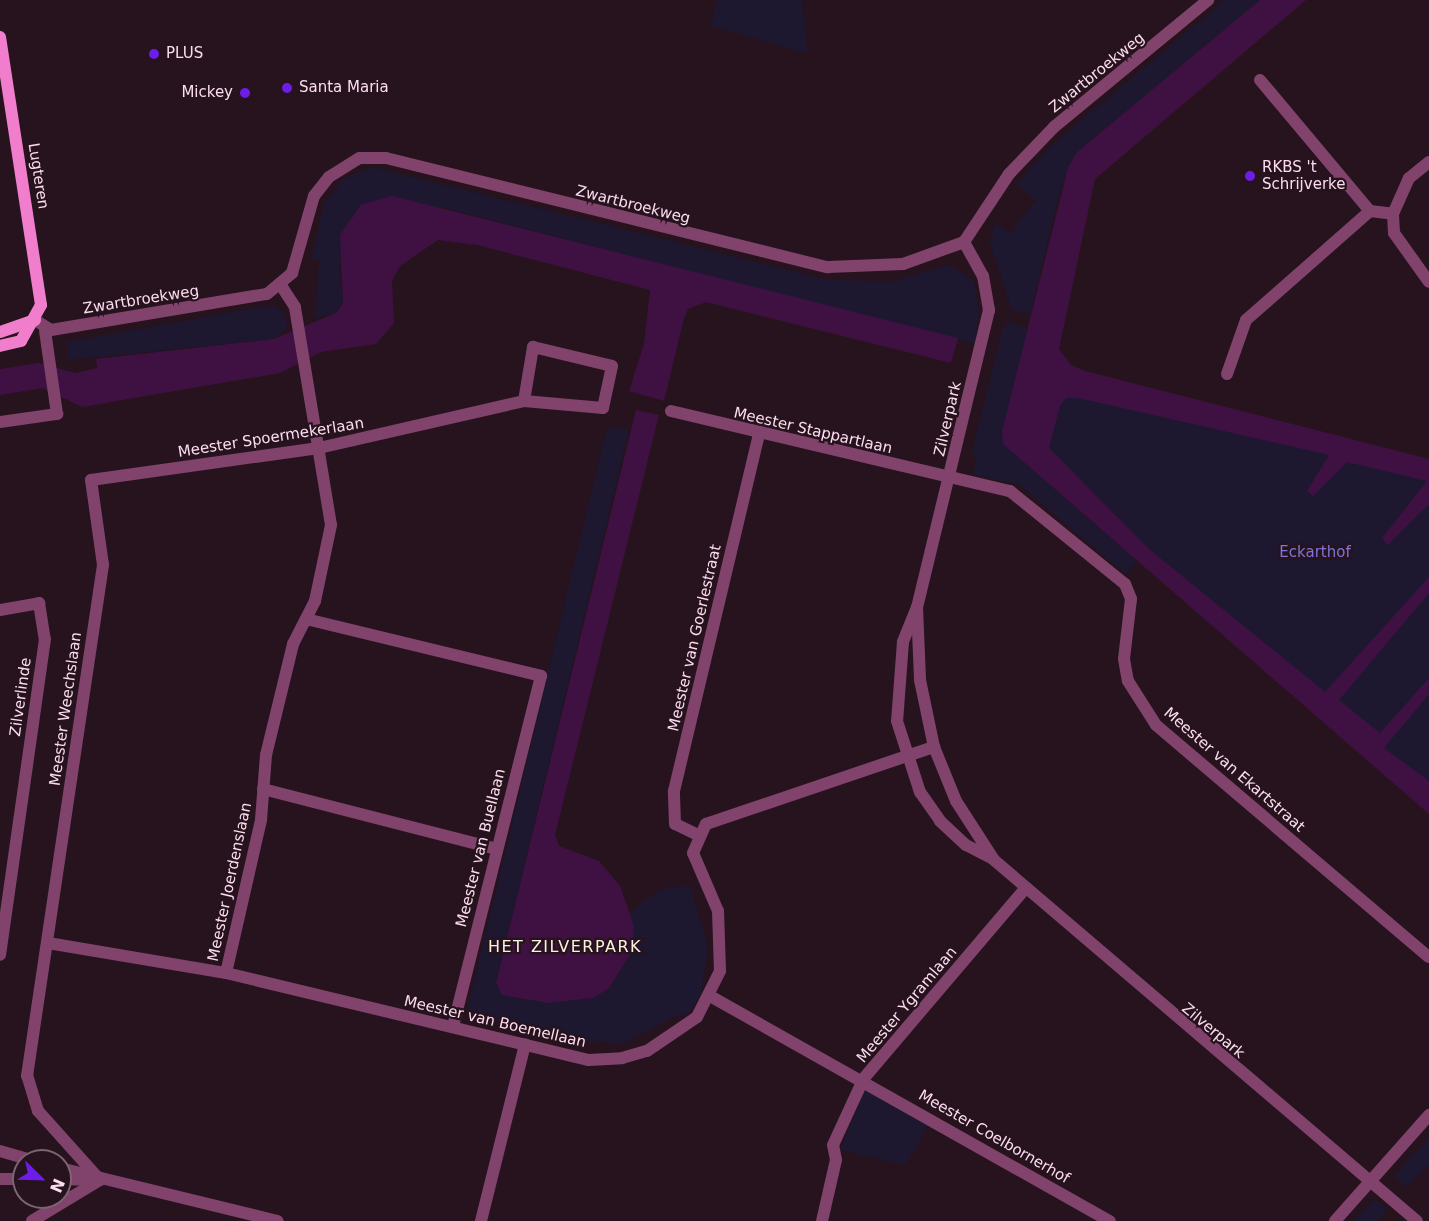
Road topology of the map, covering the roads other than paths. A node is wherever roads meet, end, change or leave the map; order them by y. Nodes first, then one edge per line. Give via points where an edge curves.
1 (1209, 0) edge
2 (0, 37) edge
3 (1260, 80) dead end
4 (1429, 162) edge
5 (1370, 211) junction
6 (1393, 214) junction
7 (964, 242) junction
8 (1429, 282) edge
9 (280, 284) junction
10 (35, 320) junction
11 (0, 332) edge
12 (46, 334) junction
13 (0, 346) edge
14 (1227, 374) dead end
15 (524, 400) junction
16 (671, 411) dead end
17 (0, 422) edge
18 (759, 434) junction
19 (319, 448) junction
20 (950, 477) junction
21 (91, 480) joint
22 (917, 607) junction
23 (0, 610) edge
24 (306, 619) junction
25 (934, 747) junction
26 (906, 754) junction
27 (263, 789) junction
28 (698, 835) junction
29 (496, 849) junction
30 (994, 860) junction
31 (1024, 890) junction
32 (1, 939) edge
33 (48, 943) junction
34 (0, 955) edge
35 (1429, 957) edge
36 (226, 973) junction
37 (710, 996) junction
38 (453, 1027) junction
39 (525, 1044) junction
40 (864, 1078) junction
41 (1429, 1115) edge
42 (72, 1172) edge
43 (72, 1179) edge
44 (100, 1180) junction
45 (1369, 1182) junction
46 (1412, 1216) edge
47 (32, 1221) edge
48 (278, 1221) edge
49 (482, 1221) edge
50 (822, 1221) edge
51 (1110, 1221) edge
52 (1335, 1221) edge

1 - 7 street, Zwartbroekweg via 1054,127 1009,174
2 - 10 street, Lugteren via 40,286
3 - 5 street
4 - 6 street via 1409,178
5 - 6 street
5 - 14 street via 1246,320
6 - 8 street via 1394,233
7 - 9 street, Zwartbroekweg via 903,264 828,267 386,158 360,158 329,177 314,196 299,258
7 - 20 street, Zilverpark via 983,276 989,310
9 - 12 street, Zwartbroekweg via 250,299
9 - 19 street, Meester Joerdenslaan via 295,307
10 - 11 street
10 - 12 street
10 - 13 street via 21,341
12 - 17 street via 57,414
15 - 15 street, Meester Spoermekerlaan via 533,347 612,366 603,408
15 - 19 street, Meester Spoermekerlaan
16 - 18 street, Meester Stappartlaan
18 - 20 street, Meester Stappartlaan
18 - 28 street, Meester van Goerlestraat via 674,791 675,824
19 - 21 street, Meester Spoermekerlaan
19 - 24 street, Meester Joerdenslaan via 331,525
20 - 22 street, Zilverpark
20 - 35 street, Meester van Ekartstraat via 1010,492 1125,584 1131,599 1124,659 1128,681 1156,725
21 - 33 street, Meester Weechslaan via 103,565
22 - 25 street, Zilverpark via 920,680
22 - 26 street, Zilverpark via 896,681 897,721
23 - 32 street, Zilverlinde via 39,603 45,639
24 - 27 street, Meester Joerdenslaan via 293,644
24 - 29 street, Meester van Buellaan via 541,676
25 - 26 street
25 - 30 street, Zilverpark via 956,801
26 - 28 street via 717,817
26 - 30 street, Zilverpark via 920,792 940,820 966,845
27 - 29 street
27 - 36 street, Meester Joerdenslaan via 261,820
28 - 37 street, Meester van Boemellaan via 693,853 718,911 722,945
29 - 38 street, Meester van Buellaan
30 - 31 street, Zilverpark
31 - 40 street, Meester Ygramlaan
31 - 45 street, Zilverpark
32 - 34 street
33 - 36 street, Meester van Boemellaan
33 - 44 street via 27,1076 38,1111
36 - 38 street, Meester van Boemellaan
37 - 39 street, Meester van Boemellaan via 697,1017 676,1035 622,1058 589,1060
37 - 40 street, Meester Coelbornerhof
38 - 39 street, Meester van Boemellaan
39 - 49 street
40 - 50 street, Meester Ygramlaan via 833,1145 836,1160
40 - 51 street, Meester Coelbornerhof
41 - 45 street
42 - 44 street
43 - 44 street
44 - 47 street
44 - 48 street
45 - 46 street, Zilverpark
45 - 52 street

